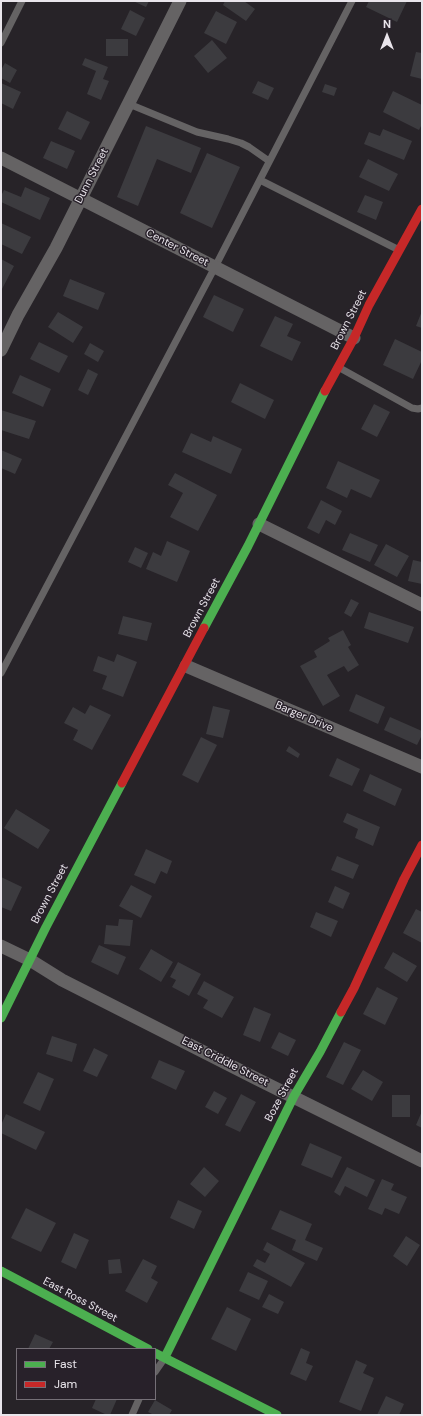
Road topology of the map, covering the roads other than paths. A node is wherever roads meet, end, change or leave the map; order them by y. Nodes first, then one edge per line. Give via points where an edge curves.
1 (22, 1) edge
2 (180, 1) edge
3 (352, 1) edge
4 (1, 43) edge
5 (129, 104) junction
6 (1, 158) edge
7 (269, 161) junction
8 (260, 180) junction
9 (81, 198) junction
10 (422, 209) edge
11 (399, 250) junction
12 (215, 267) junction
13 (354, 338) junction
14 (1, 350) edge
15 (338, 367) junction
16 (422, 408) edge
17 (259, 524) junction
18 (422, 605) edge
19 (186, 666) junction
20 (1, 673) edge
21 (422, 767) edge
22 (422, 845) edge
23 (1, 946) edge
24 (30, 960) junction
25 (1, 1018) edge
26 (294, 1096) junction
27 (422, 1161) edge
28 (1, 1271) edge
29 (146, 1348) edge
30 (156, 1353) edge
31 (165, 1357) junction
32 (156, 1370) edge
33 (140, 1400) edge
34 (132, 1415) edge
35 (277, 1415) edge

1 - 4 lane
2 - 5 street, Dunn Street
3 - 7 lane
5 - 7 lane via 197,132 241,143
5 - 9 street, Dunn Street
6 - 9 street, Center Street
7 - 8 lane
8 - 11 lane
8 - 12 lane
9 - 12 street, Center Street
9 - 14 street, Dunn Street
10 - 11 main road, Brown Street
11 - 13 main road, Brown Street
12 - 13 street, Center Street
12 - 20 lane
13 - 15 main road, Brown Street
15 - 16 lane via 412,408
15 - 17 main road, Brown Street
17 - 18 street
17 - 19 main road, Brown Street
19 - 21 street, Barger Drive
19 - 24 main road, Brown Street
22 - 26 main road, Boze Street via 354,988
23 - 24 street, East Criddle Street
24 - 25 main road, Brown Street
24 - 26 street, East Criddle Street via 62,980
26 - 27 street, East Criddle Street
26 - 31 main road, Boze Street
28 - 29 main road, East Ross Street
30 - 31 main road
31 - 32 lane
31 - 35 main road
33 - 34 lane

